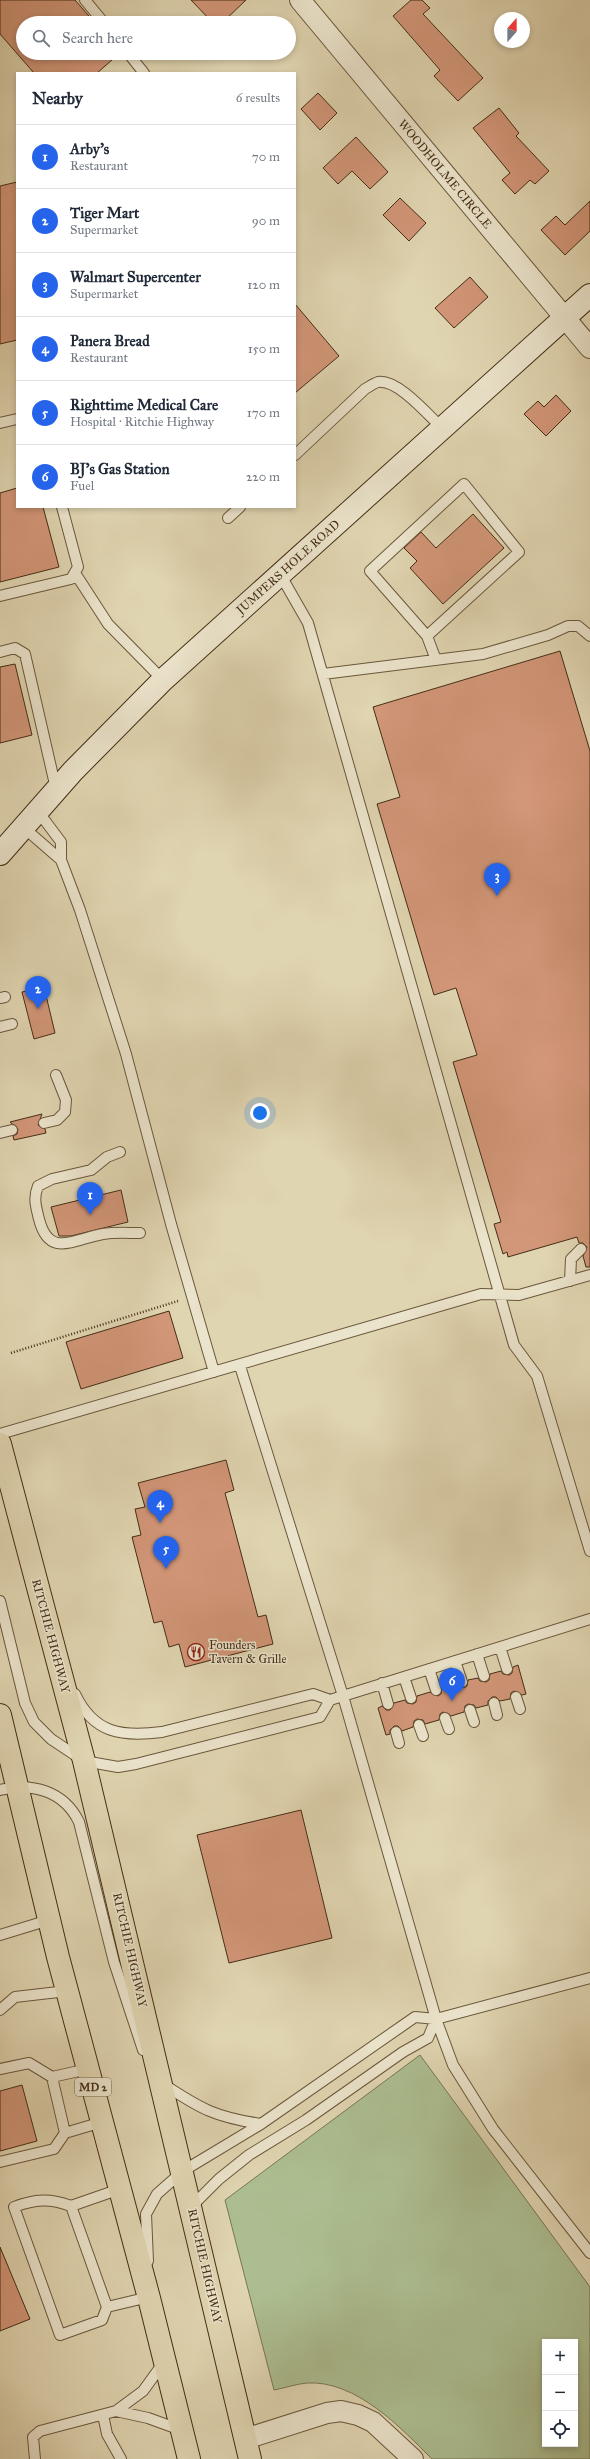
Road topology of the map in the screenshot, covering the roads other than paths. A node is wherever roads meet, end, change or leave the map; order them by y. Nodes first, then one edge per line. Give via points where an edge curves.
1 (85, 0) edge
2 (300, 0) edge
3 (98, 16) edge
4 (134, 60) edge
5 (143, 72) edge
6 (590, 295) edge
7 (565, 318) junction
8 (590, 348) edge
9 (16, 419) edge
10 (0, 423) edge
11 (442, 428) junction
12 (296, 454) edge
13 (62, 508) edge
14 (239, 508) edge
15 (228, 518) dead end
16 (75, 573) junction
17 (280, 574) junction
18 (0, 596) edge
19 (427, 636) junction
20 (590, 636) edge
21 (0, 652) edge
22 (436, 660) junction
23 (323, 674) junction
24 (163, 680) junction
25 (56, 789) junction
26 (37, 810) junction
27 (23, 827) junction
28 (0, 854) edge
29 (61, 860) junction
30 (12, 1024) dead end
31 (0, 1027) edge
32 (56, 1075) dead end
33 (44, 1123) dead end
34 (12, 1130) dead end
35 (0, 1133) edge
36 (120, 1152) dead end
37 (140, 1233) dead end
38 (581, 1249) dead end
39 (590, 1275) edge
40 (570, 1281) junction
41 (501, 1295) junction
42 (240, 1366) junction
43 (214, 1372) junction
44 (0, 1434) edge
45 (0, 1444) edge
46 (590, 1551) edge
47 (0, 1601) edge
48 (590, 1620) edge
49 (500, 1647) junction
50 (56, 1650) junction
51 (477, 1654) junction
52 (455, 1661) junction
53 (429, 1669) junction
54 (507, 1669) dead end
55 (484, 1676) dead end
56 (404, 1677) junction
57 (462, 1682) dead end
58 (382, 1683) junction
59 (436, 1690) dead end
60 (343, 1696) junction
61 (516, 1697) dead end
62 (410, 1698) dead end
63 (330, 1700) junction
64 (494, 1703) dead end
65 (388, 1704) dead end
66 (520, 1709) dead end
67 (470, 1710) dead end
68 (0, 1715) edge
69 (498, 1715) dead end
70 (445, 1718) dead end
71 (474, 1722) dead end
72 (419, 1725) dead end
73 (449, 1729) dead end
74 (396, 1732) dead end
75 (423, 1736) dead end
76 (399, 1743) dead end
77 (84, 1761) junction
78 (8, 1788) edge
79 (49, 1920) junction
80 (0, 1934) edge
81 (590, 1978) edge
82 (67, 1991) junction
83 (0, 2010) edge
84 (436, 2020) junction
85 (0, 2069) edge
86 (88, 2069) junction
87 (52, 2077) junction
88 (162, 2083) junction
89 (102, 2122) junction
90 (261, 2124) junction
91 (65, 2133) junction
92 (0, 2162) edge
93 (183, 2171) junction
94 (120, 2189) junction
95 (71, 2206) junction
96 (191, 2207) junction
97 (590, 2253) edge
98 (149, 2298) junction
99 (107, 2307) junction
100 (164, 2362) junction
101 (116, 2412) junction
102 (103, 2415) junction
103 (181, 2430) junction
104 (247, 2449) edge
105 (35, 2459) edge
106 (121, 2459) edge
107 (189, 2459) edge
108 (413, 2459) edge

1 - 3 lane
2 - 7 street, WOODHOLME CIRCLE
4 - 5 lane
6 - 7 main road, JUMPERS HOLE ROAD
7 - 8 street, WOODHOLME CIRCLE
7 - 11 main road, JUMPERS HOLE ROAD
9 - 10 lane
11 - 12 lane via 401,390 388,382 377,382 364,389
11 - 17 main road, JUMPERS HOLE ROAD
13 - 16 lane via 78,567
14 - 15 lane
16 - 18 lane via 71,579
16 - 24 lane via 108,624
17 - 23 lane via 308,623
17 - 24 main road, JUMPERS HOLE ROAD
19 - 19 lane via 519,552 464,484 370,571
19 - 22 lane
20 - 22 lane via 578,626 568,626 483,654
21 - 25 lane via 15,648 24,654
22 - 23 lane
23 - 41 lane
24 - 25 main road, JUMPERS HOLE ROAD
25 - 26 main road, JUMPERS HOLE ROAD
26 - 27 main road, JUMPERS HOLE ROAD
26 - 29 lane via 61,842
27 - 28 main road, JUMPERS HOLE ROAD
27 - 29 lane
29 - 43 lane via 80,910 126,1054
30 - 31 lane
32 - 33 lane via 66,1100 65,1112 57,1120
34 - 35 lane
36 - 37 lane via 91,1170 52,1179 38,1186 35,1200 42,1231 51,1242 59,1244 105,1233
38 - 40 lane via 571,1259
39 - 40 lane
40 - 41 lane via 519,1295
41 - 42 lane via 481,1294
41 - 46 lane via 514,1345 537,1376
42 - 43 lane
42 - 60 lane
43 - 44 lane
45 - 50 main road, RITCHIE HIGHWAY
47 - 77 lane via 25,1702 34,1722 51,1739
48 - 49 lane
49 - 51 lane
49 - 54 lane
50 - 63 lane via 83,1709 104,1729 120,1733 141,1735 162,1732 313,1694
50 - 77 main road, RITCHIE HIGHWAY
51 - 52 lane
51 - 55 lane
52 - 53 lane
52 - 57 lane
53 - 56 lane
53 - 59 lane
56 - 58 lane
56 - 62 lane
58 - 60 lane
58 - 65 lane
60 - 63 lane
60 - 84 lane
61 - 66 lane
63 - 77 lane via 320,1716 136,1764 112,1766
64 - 69 lane
67 - 71 lane
68 - 78 main road, MD 2
70 - 73 lane
72 - 75 lane
74 - 76 lane
77 - 88 main road, RITCHIE HIGHWAY
78 - 79 main road, MD 2
78 - 93 lane via 40,1788 73,1810 79,1822 114,1962
79 - 80 lane
79 - 82 main road, MD 2
81 - 84 lane
82 - 83 lane via 15,1997
82 - 86 main road, MD 2
84 - 90 lane via 415,2017
84 - 96 lane via 428,2038 249,2155 219,2179
84 - 97 lane via 453,2065 493,2129
85 - 87 lane via 29,2063
86 - 87 lane
86 - 89 main road, MD 2
87 - 91 lane
88 - 90 lane via 215,2115
88 - 93 main road, RITCHIE HIGHWAY
89 - 91 lane
89 - 94 main road, MD 2
90 - 93 lane
91 - 92 lane via 54,2149
93 - 96 main road, RITCHIE HIGHWAY
93 - 98 lane via 157,2194 146,2214
94 - 95 lane
94 - 98 main road, MD 2
95 - 99 lane
95 - 99 lane via 45,2199 31,2200 14,2207 60,2335 102,2320
96 - 104 main road, RITCHIE HIGHWAY
98 - 99 lane
98 - 100 main road, MD 2
100 - 101 lane via 143,2391
100 - 103 main road, MD 2
101 - 102 lane
101 - 103 lane via 148,2418
102 - 105 lane via 40,2431 33,2438
102 - 106 lane via 107,2434
103 - 107 main road, MD 2
104 - 108 street via 327,2413 341,2411 373,2422

